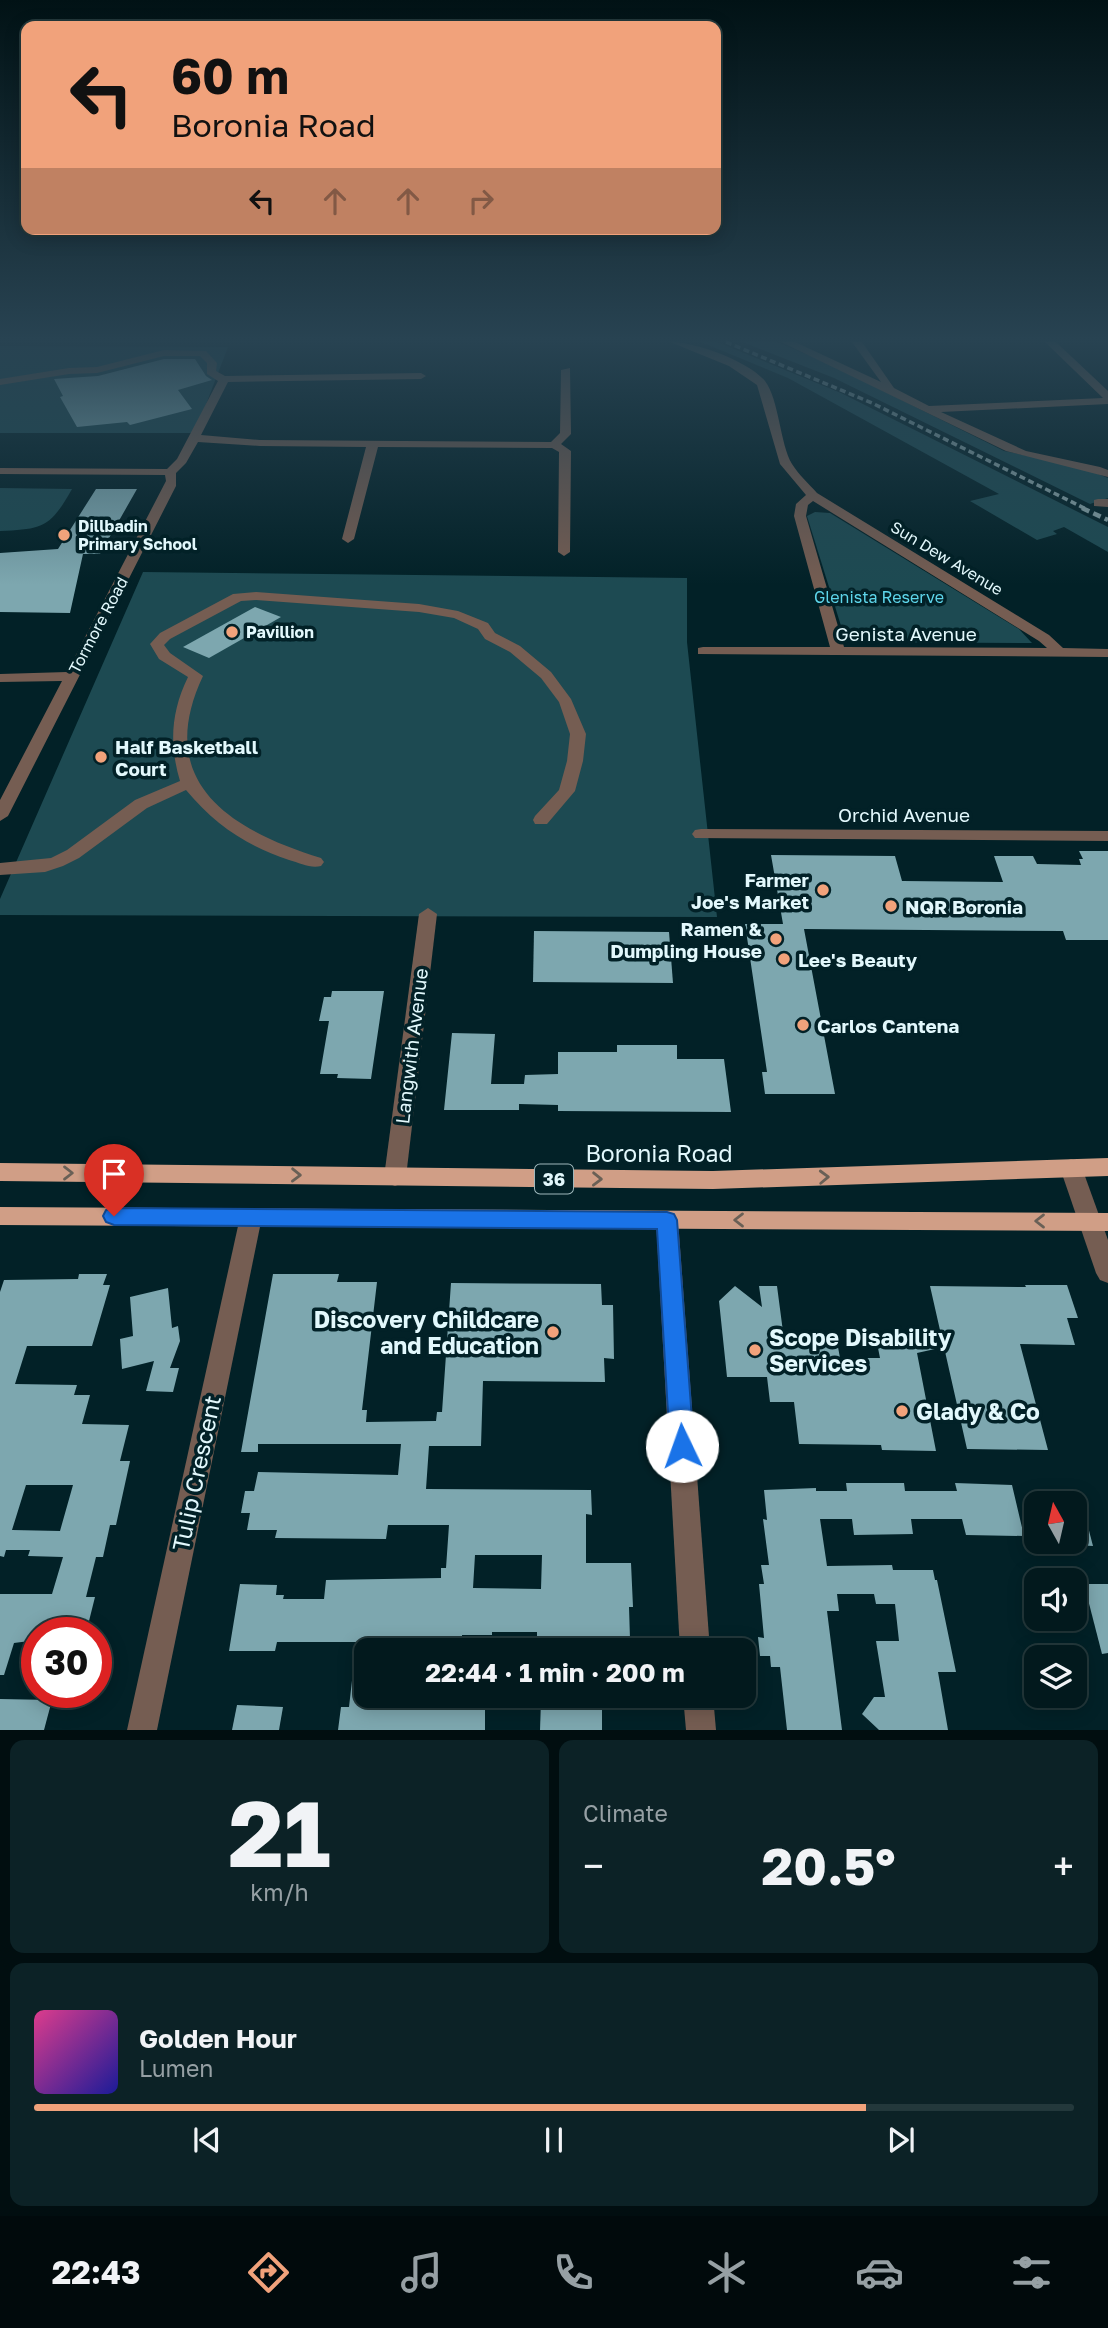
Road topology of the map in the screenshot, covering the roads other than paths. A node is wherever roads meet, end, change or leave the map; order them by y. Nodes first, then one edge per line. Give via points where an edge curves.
1 (201, 423) edge
2 (565, 423) edge
3 (774, 423) edge
4 (957, 423) edge
5 (192, 440) junction
6 (373, 443) junction
7 (554, 444) junction
8 (0, 471) edge
9 (170, 472) junction
10 (1108, 474) edge
11 (813, 496) junction
12 (348, 538) dead end
13 (564, 552) dead end
14 (703, 651) dead end
15 (838, 652) junction
16 (1060, 653) junction
17 (1108, 653) edge
18 (71, 676) junction
19 (0, 678) edge
20 (189, 783) junction
21 (0, 816) edge
22 (541, 820) dead end
23 (701, 834) dead end
24 (1108, 836) edge
25 (316, 862) dead end
26 (0, 869) edge
27 (428, 914) dead end
28 (1108, 1167) edge
29 (1071, 1168) junction
30 (0, 1172) edge
31 (395, 1177) junction
32 (0, 1216) edge
33 (251, 1217) junction
34 (667, 1220) junction
35 (1099, 1222) edge
36 (1108, 1273) edge
37 (694, 1638) edge
38 (699, 1708) edge
39 (142, 1730) edge
40 (701, 1730) edge

1 - 5 street, Tormore Road
2 - 7 street via 565,434
3 - 11 street, Sun Dew Avenue via 786,464
4 - 10 street via 1012,450 1077,462
5 - 6 street
5 - 9 street, Tormore Road via 182,461
6 - 7 street
6 - 12 street
7 - 13 street via 565,451
8 - 9 street
9 - 18 street, Tormore Road via 170,486
11 - 15 street via 802,505 800,516
11 - 16 street, Sun Dew Avenue via 1044,638
14 - 15 street, Genista Avenue
15 - 16 street, Genista Avenue
16 - 17 street, Genista Avenue
18 - 19 street
18 - 21 street, Tormore Road
20 - 22 street via 178,722 195,676 164,656 158,649 160,640 238,597 419,608 458,615 483,626 490,636 515,649 546,675 566,702 578,734 575,761 567,791
20 - 25 street via 214,812 247,837 266,848
20 - 26 street via 133,809 57,862
23 - 24 street, Orchid Avenue
27 - 31 street, Langwith Avenue
28 - 29 main road, Boronia Road / 36
31 -> 29 main road, Boronia Road / 36 via 713,1180
29 - 35 street
30 -> 31 main road, Boronia Road / 36
32 - 33 main road, 36
33 - 34 main road, 36
33 - 39 street, Tulip Crescent
35 -> 34 main road, 36
34 - 37 street
35 - 36 street
38 - 40 street

